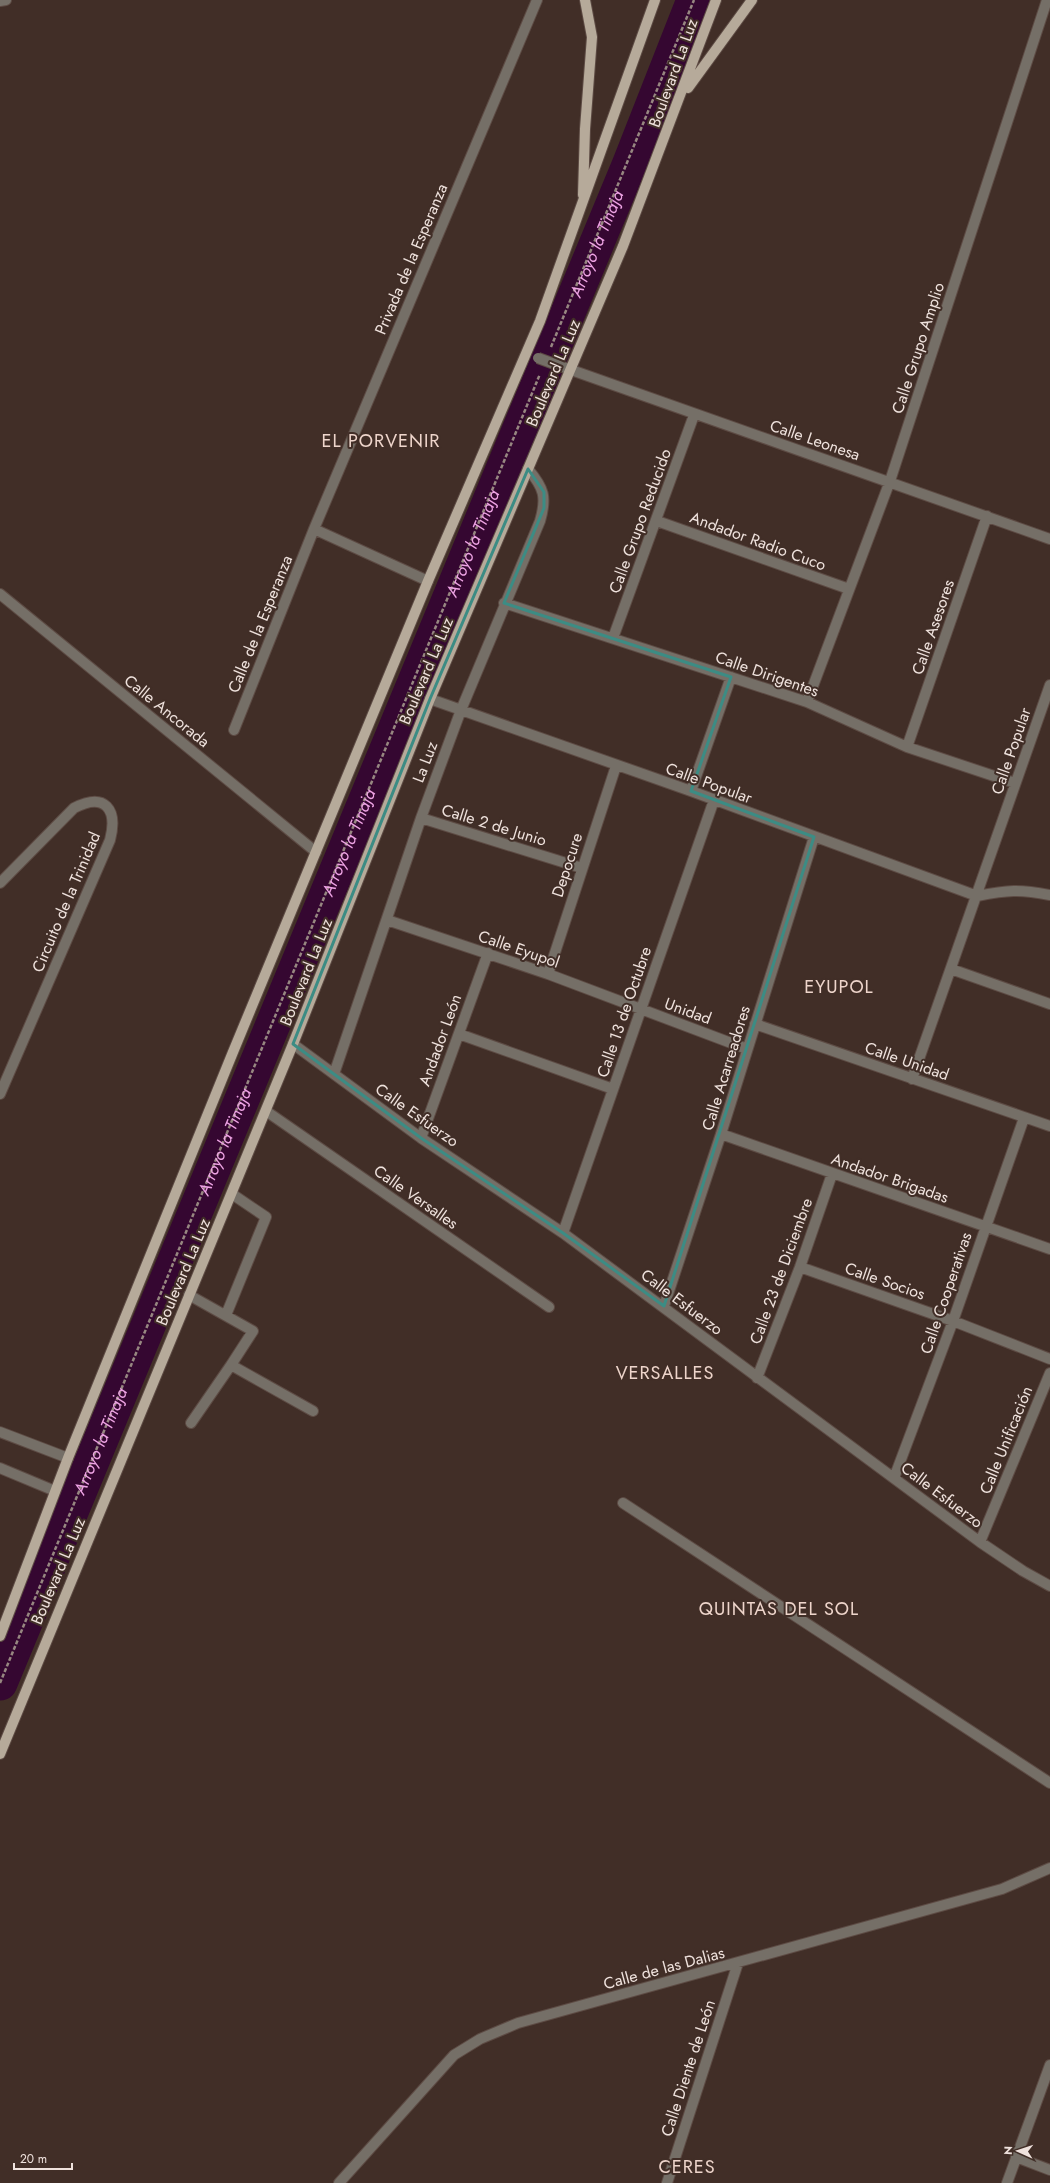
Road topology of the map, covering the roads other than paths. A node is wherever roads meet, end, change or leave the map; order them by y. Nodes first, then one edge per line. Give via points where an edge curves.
1 (6, 0) edge
2 (537, 0) edge
3 (585, 0) edge
4 (655, 0) edge
5 (716, 0) edge
6 (752, 0) edge
7 (1047, 0) edge
8 (0, 1) edge
9 (679, 99) junction
10 (583, 203) junction
11 (526, 353) junction
12 (571, 370) junction
13 (694, 415) junction
14 (528, 469) junction
15 (890, 481) junction
16 (987, 516) junction
17 (657, 521) junction
18 (314, 529) junction
19 (1050, 539) edge
20 (428, 582) junction
21 (849, 590) junction
22 (0, 594) edge
23 (504, 603) junction
24 (613, 638) junction
25 (731, 677) junction
26 (1050, 685) edge
27 (430, 699) junction
28 (807, 702) junction
29 (461, 710) junction
30 (234, 730) dead end
31 (906, 747) junction
32 (616, 766) junction
33 (1015, 783) junction
34 (691, 791) junction
35 (714, 800) junction
36 (421, 818) junction
37 (814, 837) junction
38 (316, 852) junction
39 (582, 868) junction
40 (0, 883) edge
41 (1050, 895) edge
42 (977, 896) junction
43 (387, 920) junction
44 (488, 953) junction
45 (951, 969) junction
46 (548, 974) junction
47 (1050, 1004) edge
48 (640, 1010) junction
49 (755, 1024) junction
50 (458, 1034) junction
51 (293, 1044) junction
52 (747, 1049) junction
53 (334, 1074) junction
54 (912, 1079) junction
55 (614, 1089) junction
56 (0, 1094) edge
57 (266, 1111) junction
58 (1024, 1118) junction
59 (1050, 1126) edge
60 (721, 1134) junction
61 (421, 1138) junction
62 (832, 1174) junction
63 (232, 1194) junction
64 (985, 1227) junction
65 (563, 1233) junction
66 (1050, 1249) edge
67 (800, 1267) junction
68 (189, 1296) junction
69 (664, 1306) junction
70 (549, 1307) dead end
71 (226, 1315) junction
72 (953, 1321) junction
73 (1050, 1359) edge
74 (231, 1364) junction
75 (1050, 1373) edge
76 (757, 1378) junction
77 (313, 1411) dead end
78 (190, 1423) dead end
79 (0, 1432) edge
80 (68, 1458) junction
81 (0, 1468) edge
82 (894, 1478) junction
83 (55, 1491) junction
84 (623, 1504) dead end
85 (980, 1542) junction
86 (1050, 1586) edge
87 (0, 1636) edge
88 (0, 1754) edge
89 (1050, 1783) edge
90 (1050, 1868) edge
91 (738, 1963) junction
92 (1050, 2065) edge
93 (1016, 2157) junction
94 (1050, 2170) edge
95 (339, 2183) edge
96 (667, 2183) edge
97 (1007, 2183) edge

1 - 8 street
2 - 18 street, Privada de la Esperanza
3 - 10 main road via 592,37 584,129
4 - 10 main road, Boulevard La Luz
5 - 9 main road, Boulevard La Luz
6 - 9 main road
7 - 15 street, Calle Grupo Amplio
9 - 12 main road, Boulevard La Luz via 623,246
10 - 11 main road, Boulevard La Luz
11 - 12 street, Calle Leonesa, bridge
11 - 20 main road, Boulevard La Luz
12 - 13 street, Calle Leonesa
12 - 14 main road, Boulevard La Luz
13 - 15 street, Calle Leonesa
13 - 17 street, Calle Grupo Reducido
14 - 23 street, La Luz via 544,492 544,508
14 - 27 main road, Boulevard La Luz
15 - 16 street, Calle Leonesa
15 - 21 street, Calle Grupo Amplio
16 - 19 street, Calle Leonesa
16 - 31 street, Calle Asesores
17 - 21 street, Andador Radio Cuco
17 - 24 street, Calle Grupo Reducido
18 - 20 street
18 - 30 street, Calle de la Esperanza
20 - 38 main road, Boulevard La Luz
21 - 28 street, Calle Grupo Amplio
22 - 38 street, Calle Ancorada
23 - 24 street, Calle Dirigentes
23 - 29 street, La Luz
24 - 25 street, Calle Dirigentes
25 - 28 street, Calle Dirigentes
25 - 34 street
26 - 33 street, Calle Popular
27 - 29 street, Calle Popular
27 - 51 main road, Boulevard La Luz
28 - 31 street, Calle Dirigentes
29 - 32 street, Calle Popular
29 - 36 street, La Luz
31 - 33 street, Calle Dirigentes
32 - 34 street, Calle Popular
32 - 39 street, Depocure
33 - 42 street, Calle Popular
34 - 35 street, Calle Popular
35 - 37 street, Calle Popular
35 - 48 street, Calle 13 de Octubre
36 - 39 street, Calle 2 de Junio
36 - 43 street, La Luz
37 - 42 street, Calle Popular
37 - 49 street, Calle Acarreadores
38 - 80 main road, Boulevard La Luz
39 - 46 street, Depocure
40 - 56 street, Circuito de la Trinidad via 74,808 94,802 110,810 114,818 114,827 110,840
41 - 42 street via 1008,890
42 - 45 street, Calle Popular
43 - 44 street, Calle Eyupol
43 - 53 street, La Luz
44 - 46 street, Calle Eyupol
44 - 50 street, Andador León
45 - 47 street
45 - 54 street, Calle Popular
46 - 48 street, Calle Eyupol
48 - 52 street, Unidad
48 - 55 street, Calle 13 de Octubre
49 - 52 street, Calle Acarreadores
49 - 54 street, Calle Unidad
50 - 55 street
50 - 61 street, Andador León
51 - 53 street, Calle Esfuerzo
51 - 57 main road, Boulevard La Luz
52 - 60 street, Calle Acarreadores
53 - 61 street, Calle Esfuerzo
54 - 58 street, Calle Unidad
55 - 65 street, Calle 13 de Octubre
57 - 63 main road, Boulevard La Luz
57 - 70 street, Calle Versalles
58 - 59 street, Calle Unidad
58 - 64 street, Calle Cooperativas
60 - 62 street, Andador Brigadas
60 - 69 street, Calle Acarreadores
61 - 65 street, Calle Esfuerzo
62 - 64 street, Andador Brigadas via 926,1204
62 - 67 street, Calle 23 de Diciembre
63 - 68 main road, Boulevard La Luz
63 - 71 street via 266,1217
64 - 66 street, Andador Brigadas
64 - 72 street, Calle Cooperativas
65 - 69 street, Calle Esfuerzo
67 - 72 street, Calle Socios
67 - 76 street, Calle 23 de Diciembre
68 - 71 street
68 - 88 main road, Boulevard La Luz
69 - 76 street, Calle Esfuerzo
71 - 74 street via 253,1331
72 - 73 street, Calle Socios
72 - 82 street, Calle Cooperativas
74 - 77 street
74 - 78 street
75 - 85 street, Calle Unificación
76 - 82 street, Calle Esfuerzo
79 - 80 street
80 - 83 main road, Boulevard La Luz
81 - 83 street
82 - 85 street, Calle Esfuerzo
83 - 87 main road, Boulevard La Luz
84 - 89 street
85 - 86 street, Calle Esfuerzo via 1022,1571
90 - 91 street, Calle de las Dalias via 1002,1889
91 - 95 street, Calle de las Dalias via 518,2023 480,2039 454,2055
91 - 96 street, Calle Diente de León
92 - 93 street
93 - 94 street
93 - 97 street

